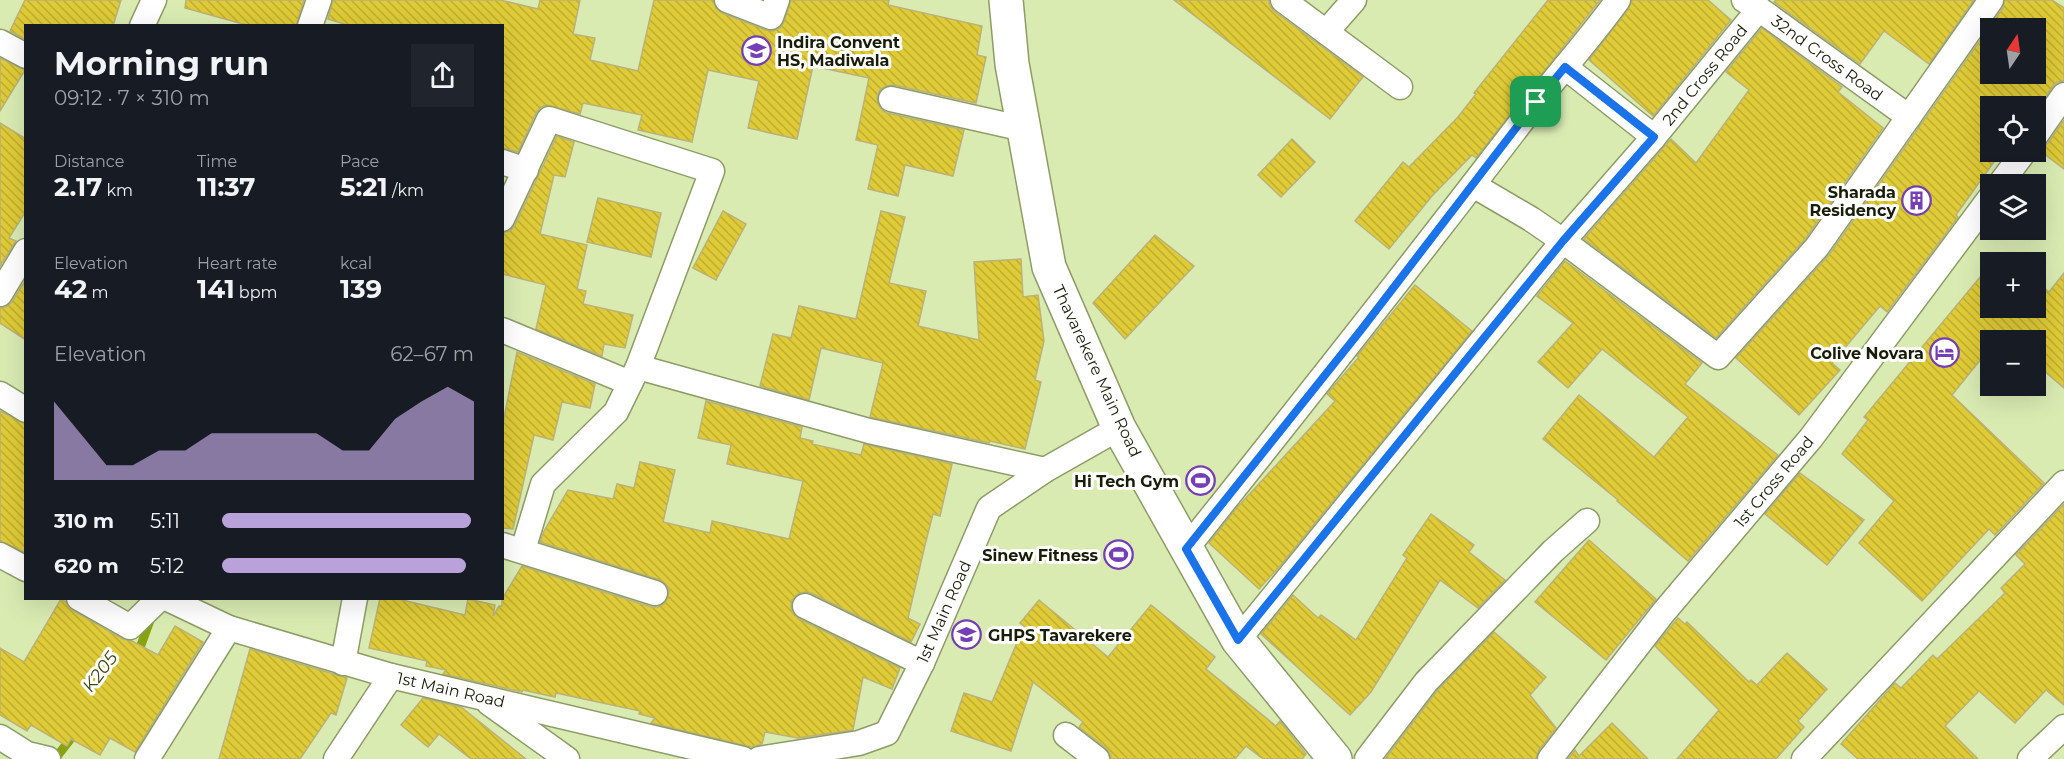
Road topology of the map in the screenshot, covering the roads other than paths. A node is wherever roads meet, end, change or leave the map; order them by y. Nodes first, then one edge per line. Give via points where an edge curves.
1 (154, 0) edge
2 (319, 0) edge
3 (727, 0) edge
4 (777, 0) edge
5 (1006, 0) edge
6 (1283, 0) edge
7 (1354, 0) edge
8 (1618, 0) edge
9 (1991, 0) edge
10 (1751, 4) edge
11 (143, 24) edge
12 (311, 24) edge
13 (1326, 32) junction
14 (0, 42) edge
15 (24, 55) edge
16 (1565, 67) junction
17 (1400, 87) dead end
18 (2064, 95) edge
19 (891, 99) dead end
20 (1909, 117) junction
21 (2046, 121) edge
22 (1024, 129) junction
23 (1654, 137) junction
24 (504, 163) edge
25 (526, 170) junction
26 (1473, 185) junction
27 (1980, 211) edge
28 (504, 215) edge
29 (1563, 241) junction
30 (24, 254) edge
31 (0, 294) edge
32 (504, 331) edge
33 (634, 375) junction
34 (0, 394) edge
35 (24, 409) edge
36 (1119, 428) junction
37 (1045, 470) junction
38 (2064, 483) edge
39 (1587, 520) dead end
40 (512, 548) edge
41 (1186, 549) junction
42 (0, 555) edge
43 (24, 568) edge
44 (655, 593) dead end
45 (83, 600) edge
46 (158, 600) edge
47 (170, 600) edge
48 (355, 600) edge
49 (805, 606) dead end
50 (229, 628) junction
51 (1238, 640) junction
52 (343, 663) junction
53 (922, 663) junction
54 (391, 676) junction
55 (480, 696) junction
56 (2064, 727) edge
57 (1066, 735) dead end
58 (0, 737) edge
59 (48, 759) edge
60 (147, 759) edge
61 (336, 759) edge
62 (567, 759) edge
63 (743, 759) edge
64 (759, 759) edge
65 (1097, 759) edge
66 (1335, 759) edge
67 (1367, 759) edge
68 (1550, 759) edge
69 (1804, 759) edge
70 (2030, 759) edge

1 - 11 street
2 - 12 street
3 - 4 street via 771,17
5 - 22 main road, Thavarekere Main Road
6 - 13 street
7 - 13 street
8 - 16 street
9 - 20 street
10 - 20 street, 32nd Cross Road
10 - 23 street, 2nd Cross Road
13 - 17 street
14 - 15 street
16 - 23 street
16 - 26 street
18 - 21 street
19 - 22 street
20 - 29 street via 1818,247 1718,357
22 - 36 main road, Thavarekere Main Road via 1049,267
23 - 29 street, 2nd Cross Road
24 - 25 street
25 - 28 street
25 - 33 street via 549,119 712,171
26 - 29 street
26 - 41 street
27 - 68 street, 1st Cross Road via 1811,438 1663,613
29 - 51 street, 2nd Cross Road
30 - 31 street
32 - 33 street
33 - 37 street
33 - 40 street via 616,412 543,484
34 - 35 street
36 - 37 street, 1st Main Road
36 - 41 main road, Thavarekere Main Road
37 - 53 street, 1st Main Road via 989,508
38 - 69 street
39 - 67 street via 1426,682
40 - 44 street
41 - 51 main road, Thavarekere Main Road
42 - 43 street
45 - 46 street via 130,627
47 - 50 street, 1st Main Road
48 - 52 street
49 - 53 street
50 - 52 street, 1st Main Road
50 - 60 street
51 - 66 main road, Thavarekere Main Road
52 - 54 street, 1st Main Road
53 - 64 street, 1st Main Road via 888,734 859,743
54 - 55 street, 1st Main Road
54 - 61 street
55 - 62 street
55 - 63 street, 1st Main Road
56 - 70 street
57 - 65 street
58 - 59 street via 27,754

